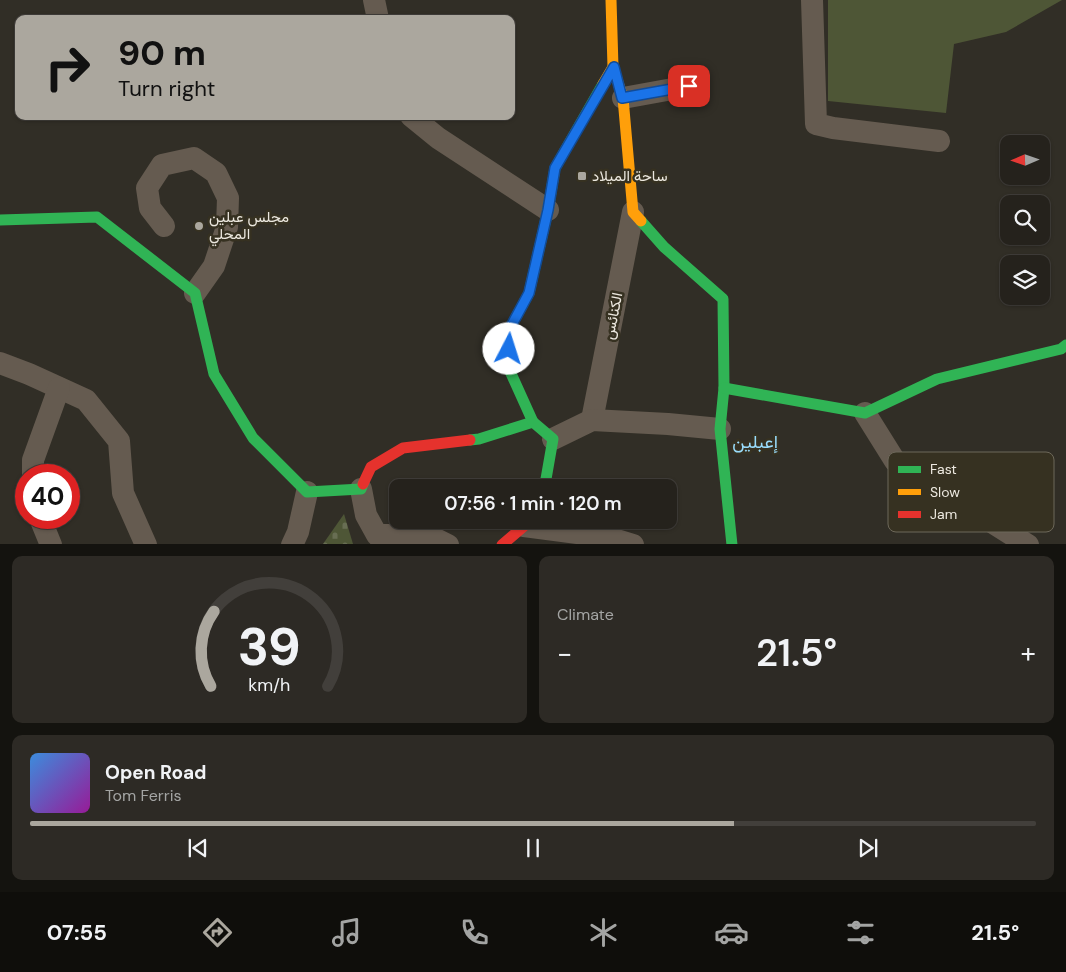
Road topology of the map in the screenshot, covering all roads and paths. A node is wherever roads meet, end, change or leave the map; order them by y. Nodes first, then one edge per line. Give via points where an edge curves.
1 (374, 0) edge
2 (611, 0) edge
3 (812, 0) edge
4 (377, 15) edge
5 (614, 67) junction
6 (689, 86) dead end
7 (622, 98) junction
8 (416, 120) edge
9 (939, 141) dead end
10 (548, 210) junction
11 (633, 212) junction
12 (0, 220) edge
13 (164, 226) dead end
14 (195, 293) junction
15 (1066, 345) edge
16 (0, 363) edge
17 (60, 388) junction
18 (724, 388) junction
19 (865, 413) junction
20 (592, 420) junction
21 (533, 422) junction
22 (720, 429) junction
23 (553, 439) junction
24 (889, 452) edge
25 (33, 464) edge
26 (546, 479) edge
27 (361, 489) junction
28 (307, 492) junction
29 (45, 529) edge
30 (518, 529) edge
31 (560, 529) edge
32 (1009, 532) edge
33 (51, 544) edge
34 (146, 544) edge
35 (292, 544) edge
36 (448, 544) edge
37 (502, 544) edge
38 (633, 544) edge
39 (732, 544) edge
40 (1028, 544) edge

1 - 4 street
2 - 5 street
3 - 9 street via 816,124
5 - 7 street
5 - 10 street via 555,168
6 - 7 street
7 - 11 street
8 - 10 street
10 - 21 street via 529,293 509,330 509,369
11 - 18 street via 664,247 723,299
11 - 20 street, الكنائس
12 - 14 street via 97,217
13 - 14 street via 150,208 147,188 162,166 194,158 216,173 228,198 227,226 214,266
14 - 28 street via 214,374 253,438
15 - 19 street via 1061,349 937,379
16 - 17 street
17 - 25 street
17 - 34 street via 86,400 119,441 123,493
18 - 19 street
18 - 22 street
19 - 24 street
20 - 22 street
20 - 23 street
21 - 23 street
21 - 27 street via 479,439 403,448 371,467
22 - 39 street
23 - 26 street
27 - 28 street
27 - 36 street via 366,515 377,535 428,535
28 - 35 street
29 - 33 street
30 - 37 street
31 - 38 street
32 - 40 street

